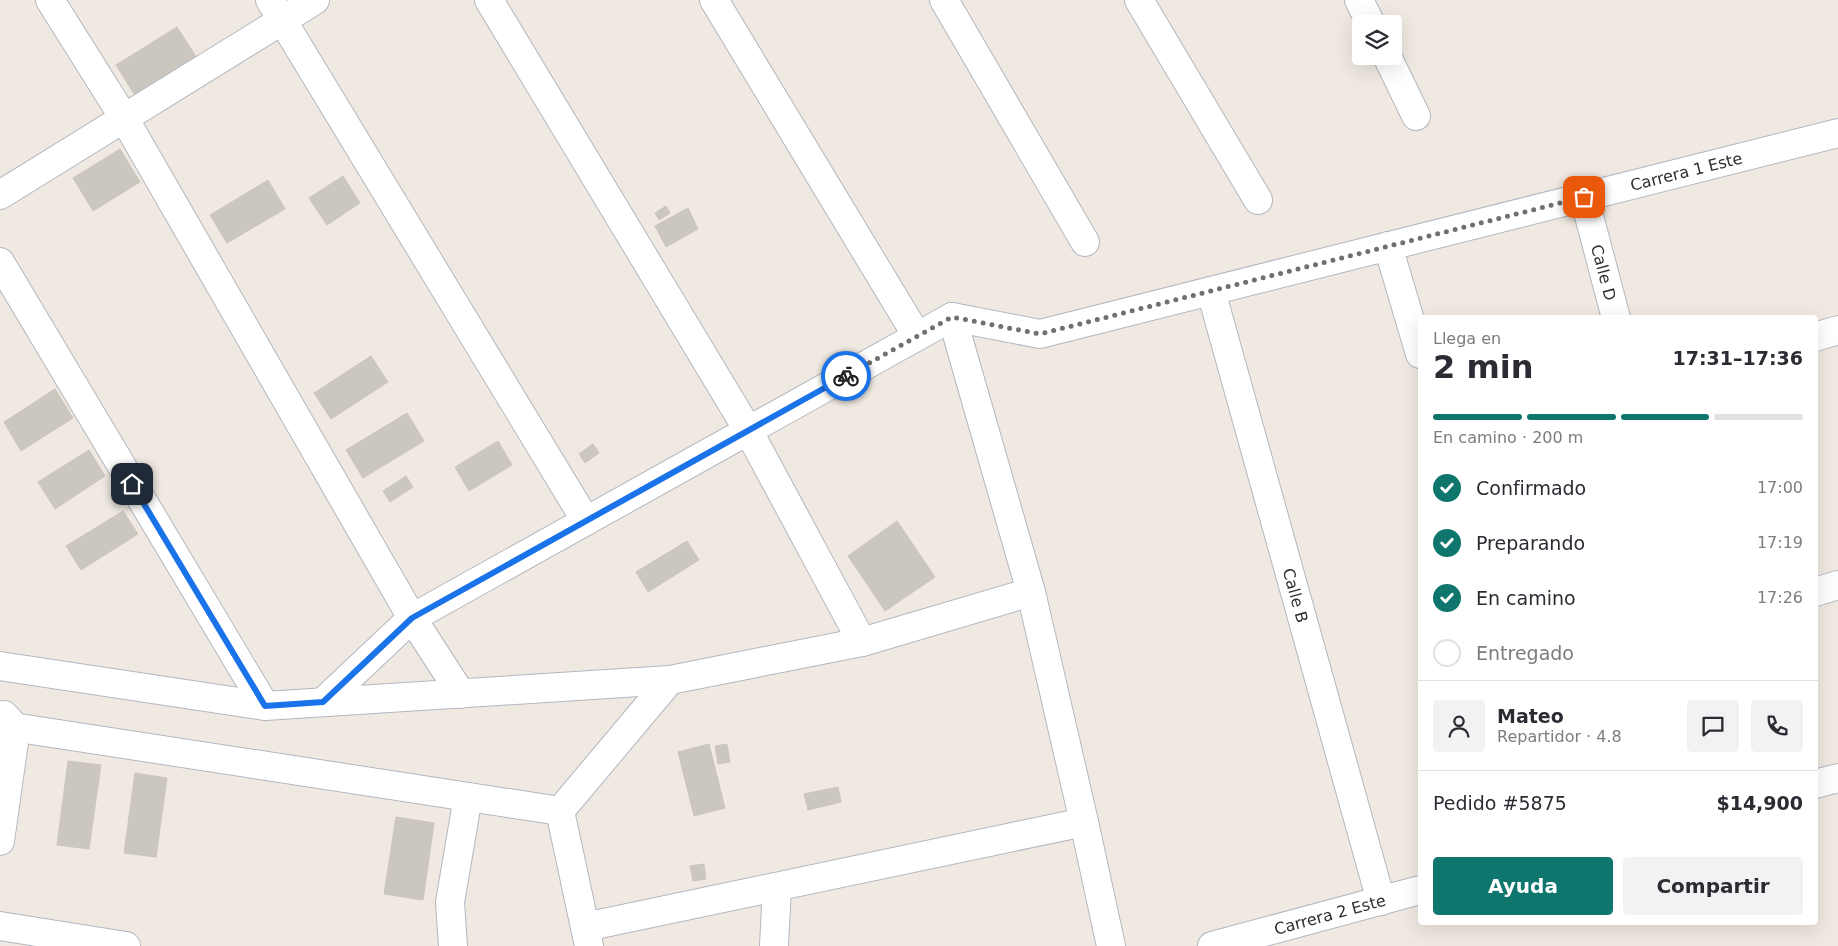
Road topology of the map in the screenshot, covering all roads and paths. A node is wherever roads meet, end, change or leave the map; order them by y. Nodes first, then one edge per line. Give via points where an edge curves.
1 (50, 0) edge
2 (315, 0) edge
3 (489, 0) edge
4 (714, 0) edge
5 (944, 0) edge
6 (1139, 0) edge
7 (1359, 0) edge
8 (277, 10) edge
9 (1366, 15) edge
10 (1390, 65) edge
11 (1416, 116) dead end
12 (124, 118) junction
13 (1838, 133) edge
14 (0, 195) edge
15 (1584, 197) junction
16 (1258, 200) dead end
17 (1085, 242) dead end
18 (1388, 246) junction
19 (0, 262) edge
20 (1211, 291) junction
21 (1615, 315) edge
22 (952, 317) junction
23 (1838, 330) edge
24 (1818, 335) edge
25 (917, 336) junction
26 (1418, 347) edge
27 (748, 430) junction
28 (586, 521) junction
29 (1838, 585) edge
30 (1818, 591) edge
31 (1031, 592) junction
32 (412, 618) junction
33 (862, 642) junction
34 (0, 666) edge
35 (670, 680) junction
36 (461, 694) junction
37 (323, 702) junction
38 (265, 706) junction
39 (5, 721) edge
40 (1838, 778) edge
41 (1818, 783) edge
42 (468, 796) junction
43 (560, 811) junction
44 (1084, 822) junction
45 (0, 841) edge
46 (777, 887) junction
47 (1418, 891) edge
48 (1381, 900) junction
49 (0, 926) edge
50 (587, 937) edge
51 (126, 946) edge
52 (453, 946) edge
53 (774, 946) edge
54 (1111, 946) edge
55 (1212, 946) edge

1 - 12 street
2 - 8 street
3 - 27 street
4 - 25 street
5 - 17 street
6 - 16 street
7 - 9 street
8 - 12 street
8 - 28 street
10 - 11 street
12 - 14 street
12 - 32 street
13 - 15 street, Carrera 1 Este
15 - 18 street, Carrera 1 Este
15 - 21 street, Calle D
18 - 20 street, Carrera 1 Este
18 - 26 street
19 - 38 street
20 - 22 street, Carrera 1 Este via 1040,334
20 - 48 street, Calle B
22 - 25 street
22 - 31 street
23 - 24 street
25 - 27 street
27 - 28 street
27 - 33 street
28 - 32 street
29 - 30 street
31 - 33 street
31 - 44 street
32 - 36 street
32 - 37 street
33 - 35 street
34 - 38 street
35 - 36 street
35 - 43 street
36 - 37 street
37 - 38 street
39 - 42 street
39 - 45 street
40 - 41 street
42 - 43 street
42 - 52 street via 450,902
43 - 50 street
44 - 46 street
44 - 54 street
46 - 50 street
46 - 53 street
47 - 48 street, Carrera 2 Este
48 - 55 street, Carrera 2 Este
49 - 51 street

